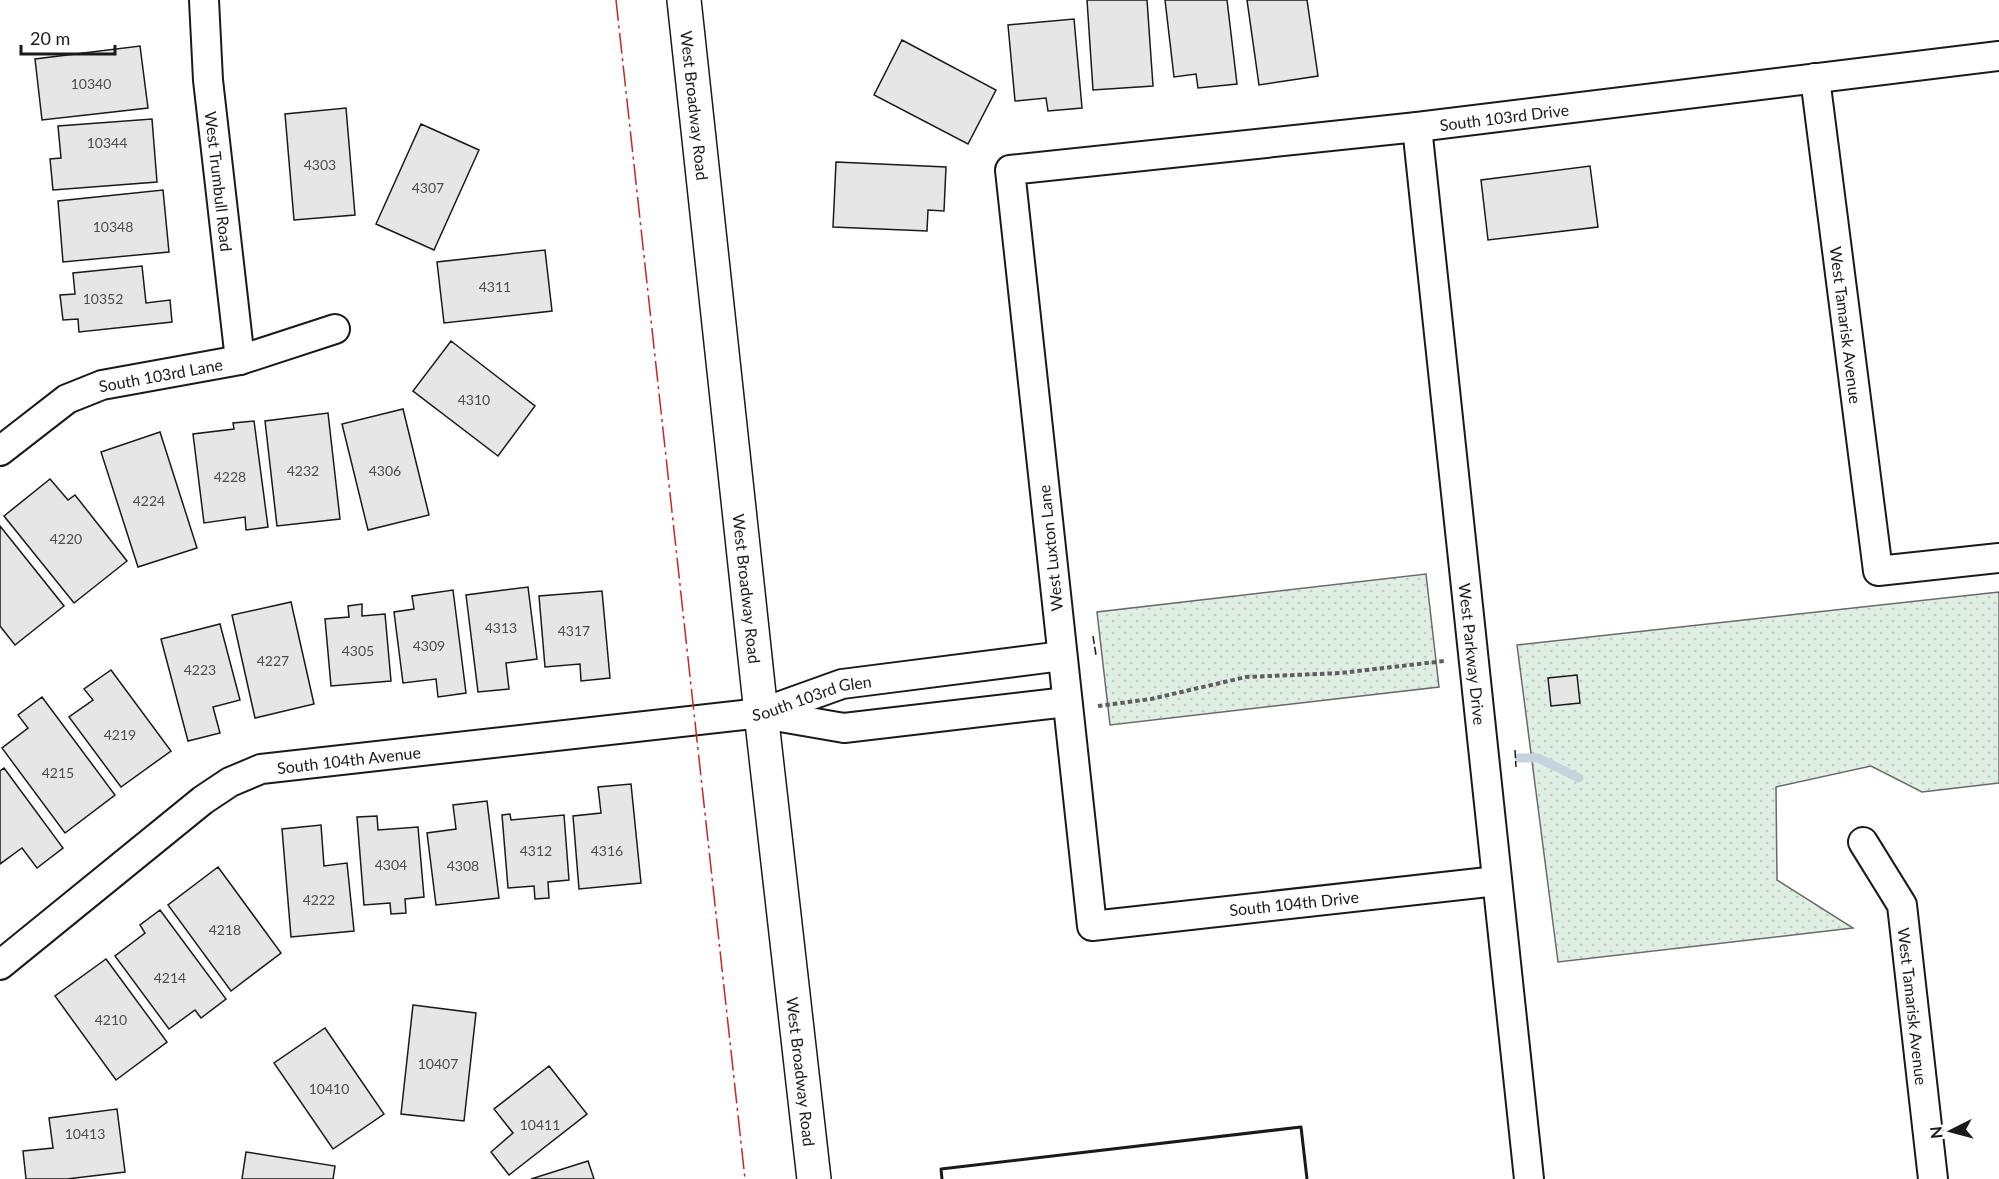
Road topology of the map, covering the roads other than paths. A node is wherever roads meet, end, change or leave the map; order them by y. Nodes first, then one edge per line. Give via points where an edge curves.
1 (204, 0) edge
2 (684, 0) edge
3 (1999, 56) edge
4 (1815, 78) junction
5 (1417, 127) junction
6 (1010, 171) joint
7 (335, 329) dead end
8 (240, 360) junction
9 (0, 451) edge
10 (1999, 558) edge
11 (1062, 656) junction
12 (1067, 702) junction
13 (761, 713) junction
14 (1863, 842) dead end
15 (1497, 881) junction
16 (1092, 926) joint
17 (0, 964) edge
18 (814, 1179) edge
19 (1529, 1179) edge
20 (1933, 1179) edge

1 - 8 street, West Trumbull Road via 208,80
2 - 13 main road, West Broadway Road
3 - 4 street, South 103rd Drive
4 - 5 street, South 103rd Drive
4 - 10 street, West Tamarisk Avenue via 1878,570
5 - 6 street, South 103rd Drive
5 - 15 street, West Parkway Drive
6 - 11 street, West Luxton Lane
7 - 8 street, South 103rd Lane
8 - 9 street, South 103rd Lane via 102,385 67,399
11 - 12 street, West Luxton Lane
11 - 13 street, South 103rd Glen via 842,684
12 - 13 street, South 103rd Glen via 844,728
12 - 16 street, West Luxton Lane
13 - 17 street, South 104th Avenue via 261,769 230,782 203,800
13 - 18 main road, West Broadway Road
14 - 20 street, West Tamarisk Avenue via 1902,905
15 - 16 street, South 104th Drive
15 - 19 street, West Parkway Drive

